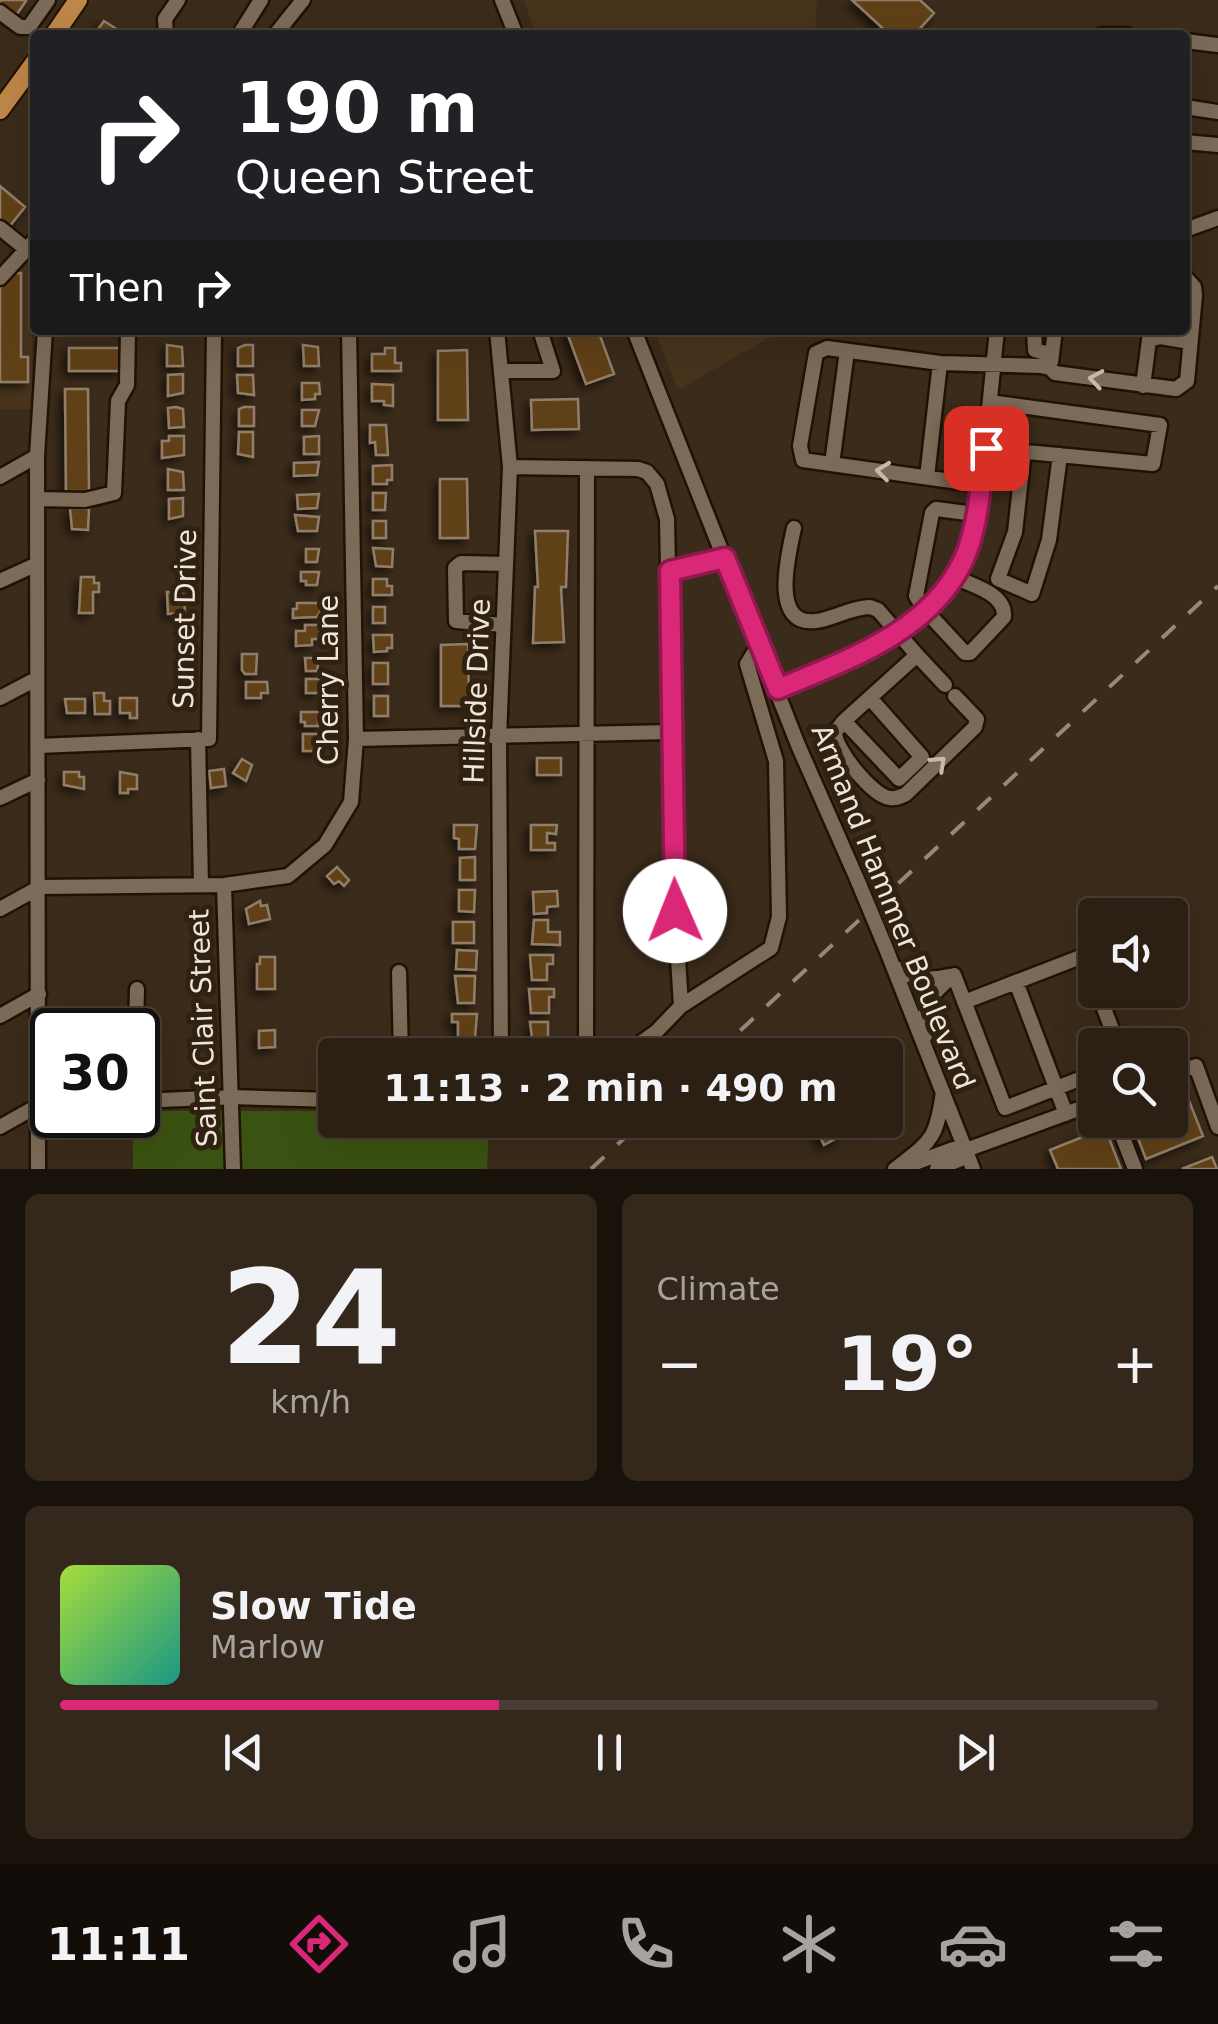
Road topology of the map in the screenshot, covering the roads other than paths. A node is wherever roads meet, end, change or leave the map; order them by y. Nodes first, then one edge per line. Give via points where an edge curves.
1 (48, 0) edge
2 (78, 0) edge
3 (178, 0) edge
4 (261, 0) edge
5 (303, 0) edge
6 (502, 0) edge
7 (0, 12) edge
8 (57, 30) edge
9 (166, 30) edge
10 (242, 30) edge
11 (280, 30) edge
12 (514, 30) edge
13 (1190, 42) edge
14 (1218, 45) edge
15 (30, 69) edge
16 (1190, 108) edge
17 (0, 110) edge
18 (1218, 112) edge
19 (1190, 142) edge
20 (1218, 145) edge
21 (1218, 218) edge
22 (0, 228) edge
23 (1190, 228) edge
24 (30, 244) edge
25 (0, 278) edge
26 (1190, 283) edge
27 (46, 335) edge
28 (128, 335) edge
29 (214, 335) edge
30 (349, 335) edge
31 (497, 335) edge
32 (542, 335) edge
33 (636, 335) edge
34 (997, 335) edge
35 (1034, 335) edge
36 (1054, 335) edge
37 (1190, 342) junction
38 (847, 351) junction
39 (940, 362) junction
40 (1051, 362) junction
41 (994, 365) junction
42 (501, 371) junction
43 (1143, 386) junction
44 (990, 402) junction
45 (986, 448) junction
46 (1024, 452) junction
47 (1060, 455) junction
48 (37, 456) junction
49 (832, 464) junction
50 (510, 467) junction
51 (586, 468) junction
52 (0, 477) edge
53 (927, 477) junction
54 (980, 485) junction
55 (37, 499) junction
56 (976, 514) junction
57 (794, 528) dead end
58 (725, 558) junction
59 (37, 564) junction
60 (506, 564) junction
61 (670, 571) junction
62 (953, 576) junction
63 (0, 581) edge
64 (924, 610) junction
65 (503, 625) junction
66 (896, 633) junction
67 (760, 643) junction
68 (916, 656) junction
69 (36, 679) junction
70 (778, 689) junction
71 (0, 698) edge
72 (870, 698) junction
73 (844, 721) junction
74 (671, 732) junction
75 (587, 734) junction
76 (499, 737) junction
77 (198, 739) junction
78 (356, 739) junction
79 (38, 746) junction
80 (38, 780) junction
81 (0, 798) edge
82 (202, 885) junction
83 (224, 885) junction
84 (40, 888) junction
85 (0, 908) edge
86 (1078, 958) edge
87 (893, 967) junction
88 (400, 972) dead end
89 (954, 975) junction
90 (1016, 982) junction
91 (137, 990) dead end
92 (39, 994) junction
93 (964, 1002) junction
94 (680, 1006) junction
95 (40, 1008) edge
96 (137, 1008) edge
97 (0, 1016) edge
98 (400, 1038) edge
99 (501, 1038) edge
100 (586, 1038) edge
101 (648, 1038) edge
102 (927, 1052) junction
103 (1188, 1069) edge
104 (1078, 1080) edge
105 (1057, 1088) junction
106 (943, 1092) junction
107 (232, 1098) junction
108 (160, 1100) edge
109 (318, 1100) edge
110 (1078, 1109) edge
111 (30, 1113) edge
112 (1066, 1114) junction
113 (0, 1127) edge
114 (1218, 1127) edge
115 (42, 1138) edge
116 (1123, 1138) edge
117 (968, 1155) edge
118 (38, 1169) edge
119 (232, 1169) edge
120 (895, 1169) edge
121 (937, 1169) edge
122 (1135, 1169) edge

1 - 7 street via 29,26
2 - 8 main road
3 - 9 street
4 - 10 street
5 - 11 street
6 - 12 street
13 - 14 street
15 - 17 main road
16 - 18 street
19 - 20 street
21 - 23 street
22 - 24 street
24 - 25 street
26 - 37 street
27 - 48 street
28 - 55 street via 114,493
29 - 77 street, Sunset Drive via 209,739
30 - 78 street, Cherry Lane
31 - 42 street, Hillside Drive
32 - 42 street via 553,371
33 - 58 street, Armand Hammer Boulevard
34 - 41 street
35 - 40 street via 1035,350
36 - 40 street
37 - 43 street via 1183,386
37 - 43 street via 1150,340
38 - 39 street
38 - 49 street
38 - 49 street via 820,349 812,358 800,446 802,460
39 - 41 street
39 - 53 street
40 - 41 street
43 -> 40 street via 1055,373
41 - 44 street
42 - 50 street, Hillside Drive
44 - 45 street
44 - 47 street via 1160,425 1153,464
45 - 46 street
45 - 54 street
46 - 47 street
46 - 47 street via 1015,532 998,579 1032,594 1049,540
48 - 52 street
48 - 55 street
53 -> 49 street
50 - 51 street
50 - 60 street, Hillside Drive
51 - 61 street via 638,469 653,478 665,502
51 - 75 street
53 - 54 street
54 - 56 street
55 - 59 street
56 - 62 street
56 - 64 street via 932,512 916,596
57 - 66 street via 785,584 793,614 816,621 870,608
58 - 61 street
58 - 67 street, Armand Hammer Boulevard
59 - 63 street
59 - 69 street
60 - 65 street, Hillside Drive
60 - 65 street via 455,568 456,621
61 - 74 street
62 - 64 street
62 - 64 street via 1000,600 1004,617 970,653
64 - 66 street
65 - 76 street, Hillside Drive
66 - 68 street
66 - 70 street
67 - 70 street, Armand Hammer Boulevard
67 - 94 street via 747,664 776,761 779,918 771,948
68 - 72 street
73 -> 68 street via 834,732 838,750 887,798 906,794 977,719
69 - 71 street
69 - 79 street
70 - 87 street, Armand Hammer Boulevard, bridge
72 - 73 street
72 - 73 street via 922,757 899,778
74 - 75 street
74 - 94 street
75 - 76 street
75 - 100 street
76 - 78 street
76 - 99 street, Hillside Drive
77 - 79 street, Sunset Drive
77 - 82 street
78 - 83 street, Cherry Lane via 351,802 325,845 288,876
79 - 80 street
80 - 81 street
80 - 84 street
82 - 83 street, Cherry Lane
82 - 84 street, Cherry Lane
83 - 107 street, Saint Clair Street
84 - 85 street
84 - 92 street
86 - 90 street
87 - 89 street via 930,980
87 - 102 street, Armand Hammer Boulevard
88 - 98 street
89 - 93 street
89 - 102 street via 933,991 923,1016
90 - 93 street
90 - 105 street
91 - 96 street
92 - 95 street
92 - 97 street
93 - 105 street via 1005,1108
94 - 101 street
102 - 106 street, Armand Hammer Boulevard
103 - 114 street via 1196,1066
104 - 105 street
105 - 112 street
106 - 117 street, Armand Hammer Boulevard
106 - 120 street via 938,1130
107 - 108 street
107 - 109 street
107 - 119 street, Saint Clair Street
110 - 112 street
111 - 113 street
112 - 117 street
115 - 118 street
116 - 122 street
117 - 120 street
117 - 121 street

